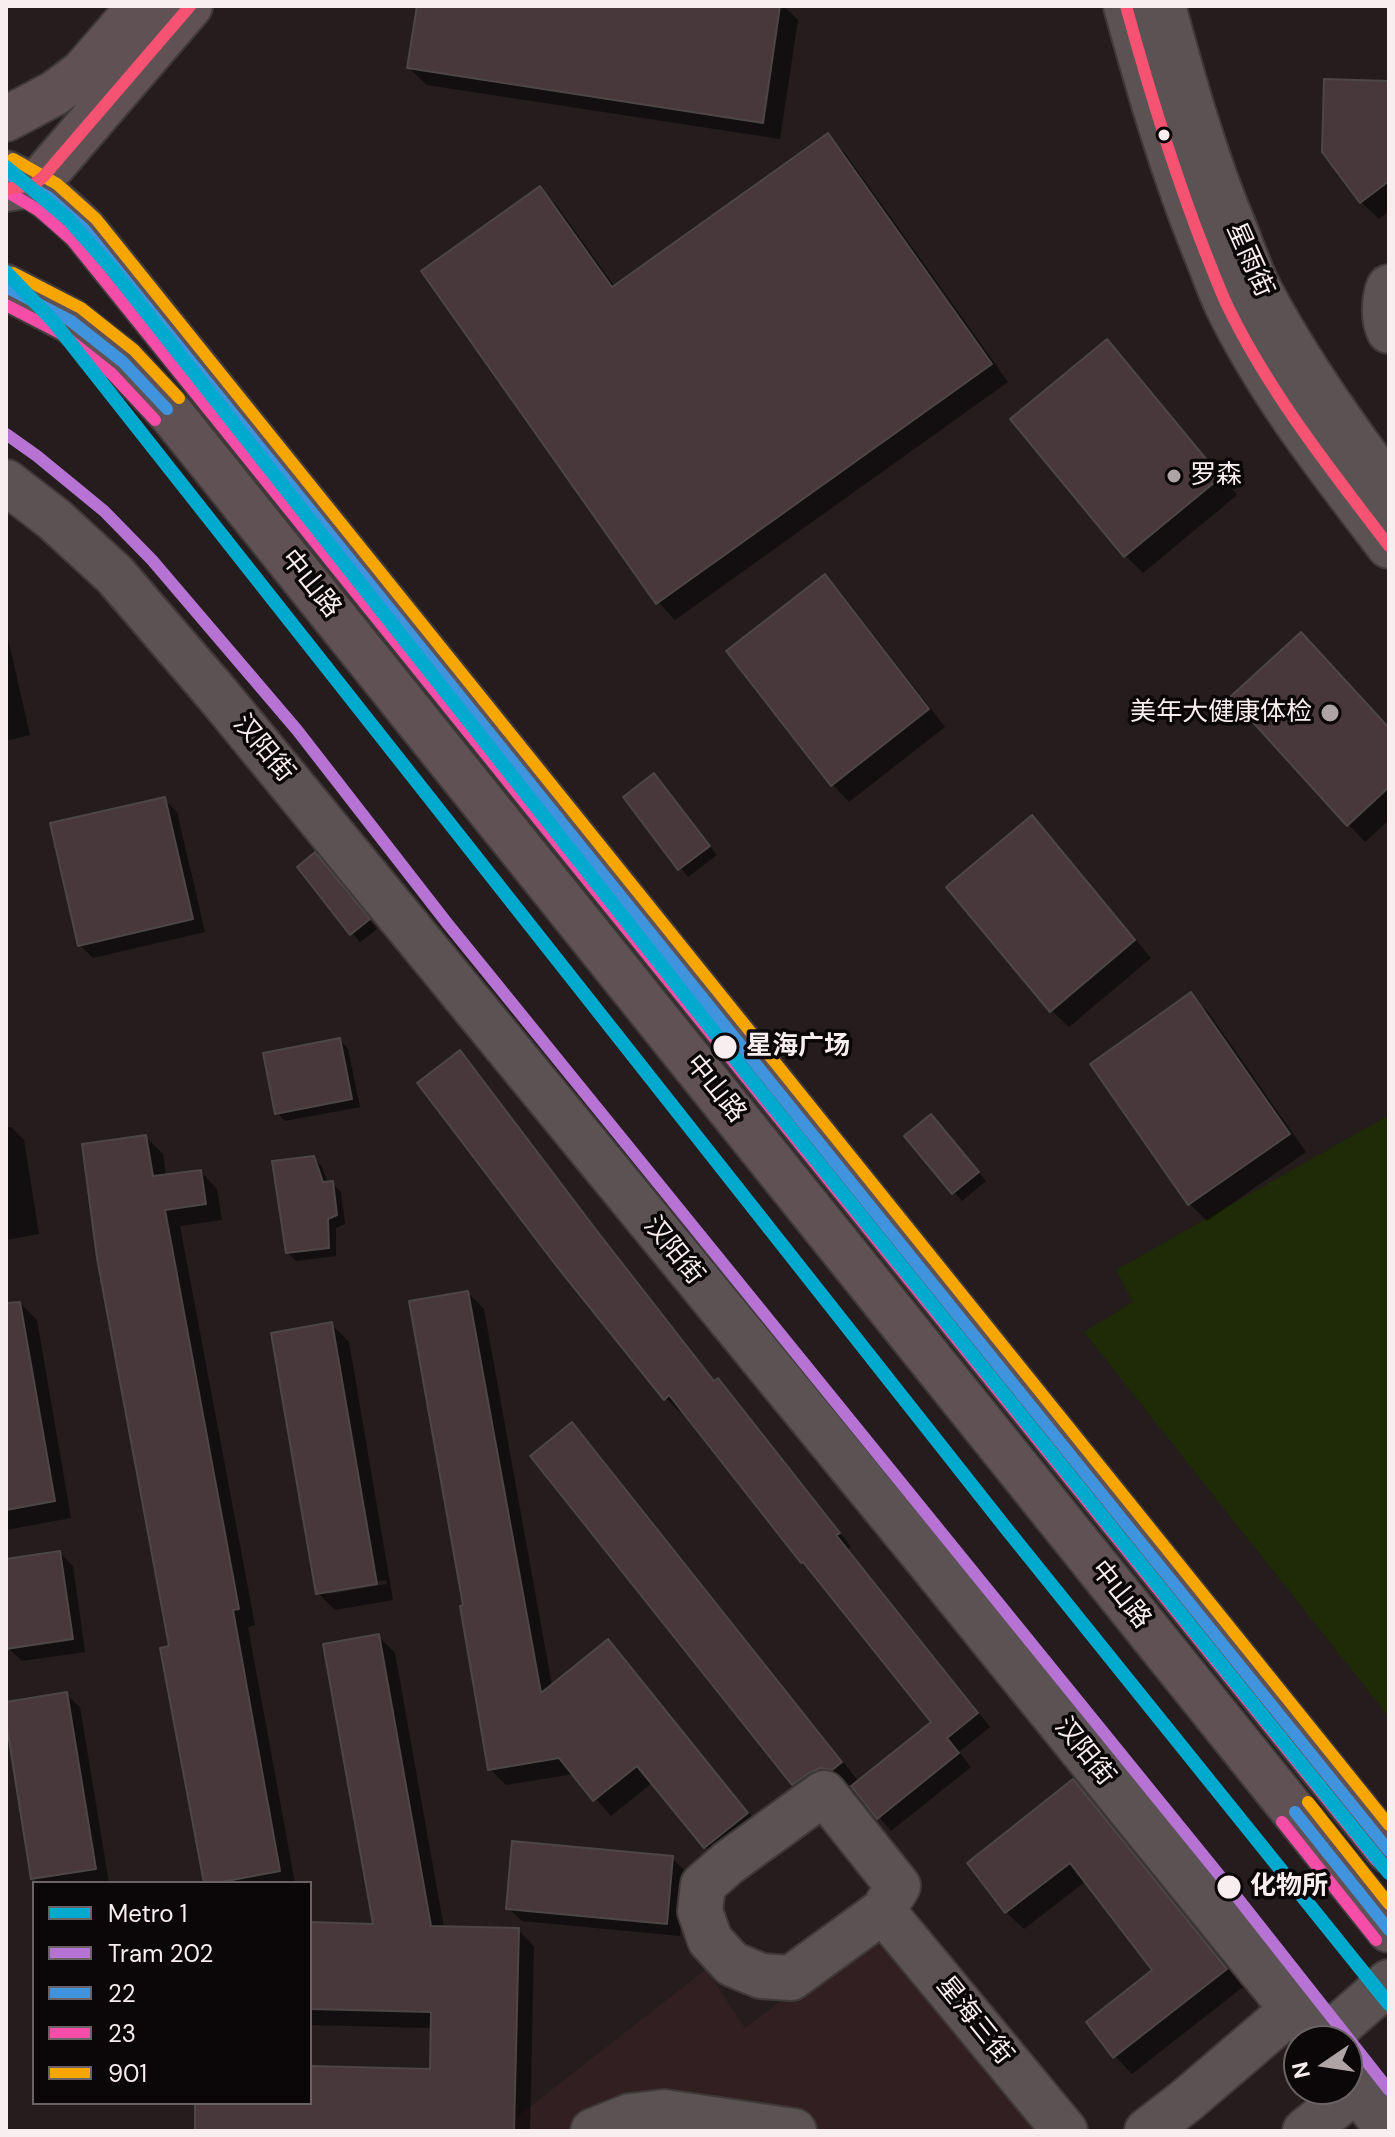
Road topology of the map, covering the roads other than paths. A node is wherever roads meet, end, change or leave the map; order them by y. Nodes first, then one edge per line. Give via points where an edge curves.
1 (140, 6) edge
2 (190, 6) edge
3 (1126, 6) edge
4 (1163, 6) edge
5 (6, 119) edge
6 (15, 183) edge
7 (6, 287) edge
8 (1389, 287) edge
9 (1389, 331) edge
10 (6, 482) edge
11 (1389, 487) edge
12 (1389, 546) edge
13 (1389, 1851) edge
14 (883, 1911) junction
15 (1389, 1930) edge
16 (1389, 1982) edge
17 (1305, 2025) edge
18 (1320, 2025) edge
19 (1283, 2046) edge
20 (1363, 2098) edge
21 (1331, 2105) edge
22 (1389, 2130) edge
23 (593, 2131) edge
24 (794, 2131) edge
25 (1065, 2131) edge
26 (1147, 2131) edge
27 (1305, 2131) edge

1 - 5 highway via 83,72
2 - 6 highway via 43,177
3 - 12 street, 星雨街 via 1155,114 1227,304 1271,384
4 - 11 street, 星雨街 via 1190,105 1258,286 1302,365
6 - 13 highway, 中山路 via 59,205 84,229
7 - 15 highway, 中山路 via 71,321 123,362 192,439
8 - 9 street
10 - 17 street, 汉阳街 via 115,575 218,695
14 - 14 street via 898,1886 824,1793 703,1885 700,1911 710,1940 732,1964 761,1976 791,1978
14 - 25 street, 星海三街
16 - 18 street
19 - 26 street via 1187,2100
20 - 22 street
21 - 27 street
23 - 24 street via 630,2116 664,2112

